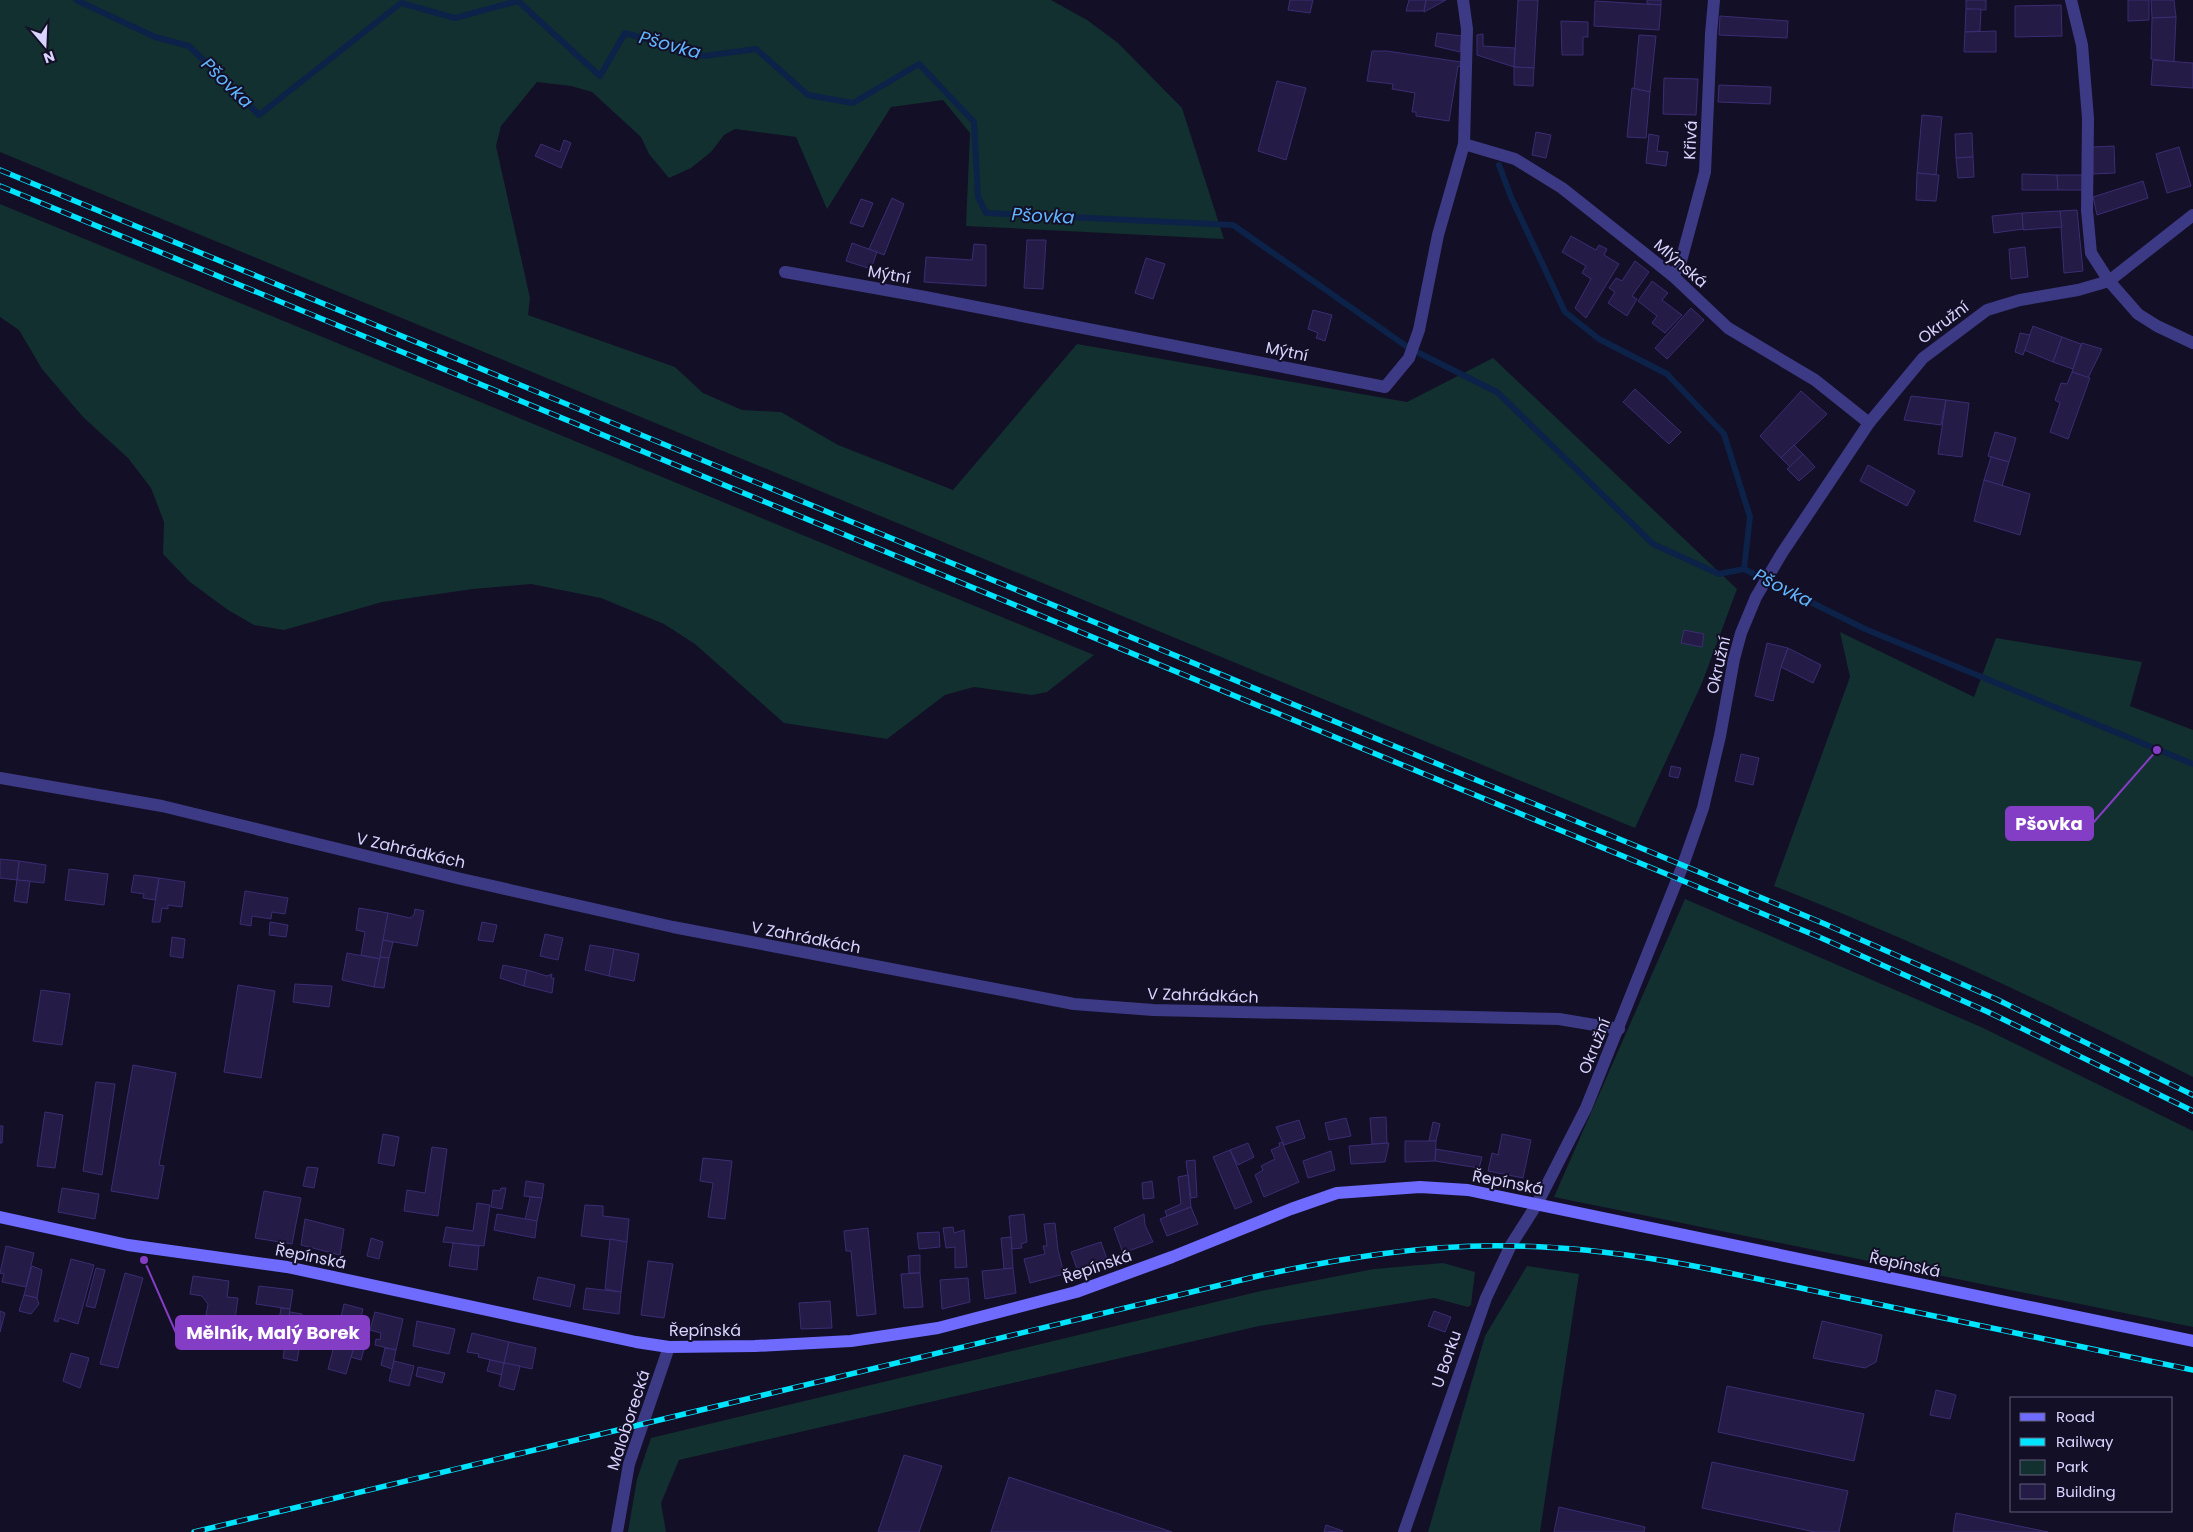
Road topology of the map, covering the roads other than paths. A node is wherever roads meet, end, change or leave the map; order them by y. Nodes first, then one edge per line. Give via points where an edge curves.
1 (1462, 0) edge
2 (1714, 0) edge
3 (2072, 0) edge
4 (1464, 144) junction
5 (2193, 215) edge
6 (785, 272) dead end
7 (1673, 276) junction
8 (2109, 281) junction
9 (2193, 343) edge
10 (1869, 422) junction
11 (0, 778) edge
12 (1619, 1029) junction
13 (1537, 1204) junction
14 (0, 1217) edge
15 (2193, 1341) edge
16 (668, 1347) junction
17 (616, 1532) edge
18 (1404, 1532) edge

1 - 4 street, Mýtní via 1467,29
2 - 7 street, Křivá via 1705,172 1681,261
3 - 8 street via 2082,45 2088,118 2087,210 2091,253
4 - 6 street, Mýtní via 1438,234 1419,330 1410,358 1385,387
4 - 7 street, Mlýnská via 1515,160 1562,188
5 - 8 street, Okružní
7 - 10 street, Mlýnská via 1728,328 1815,380
8 - 9 street via 2138,314
8 - 10 street, Okružní via 1987,310 1923,358
10 - 12 street, Okružní via 1756,597 1734,659 1703,808
11 - 12 street, V Zahrádkách via 162,806 673,927 1074,1004 1172,1010 1559,1020
12 - 13 street, Okružní via 1586,1108
13 - 15 street, Řepínská
13 - 16 street, Řepínská via 1468,1190 1420,1187 1337,1193 1076,1292 938,1328 851,1341
13 - 18 street, U Borku via 1486,1298
14 - 16 street, Řepínská via 128,1245 287,1267
16 - 17 street, Maloborecká via 629,1464

